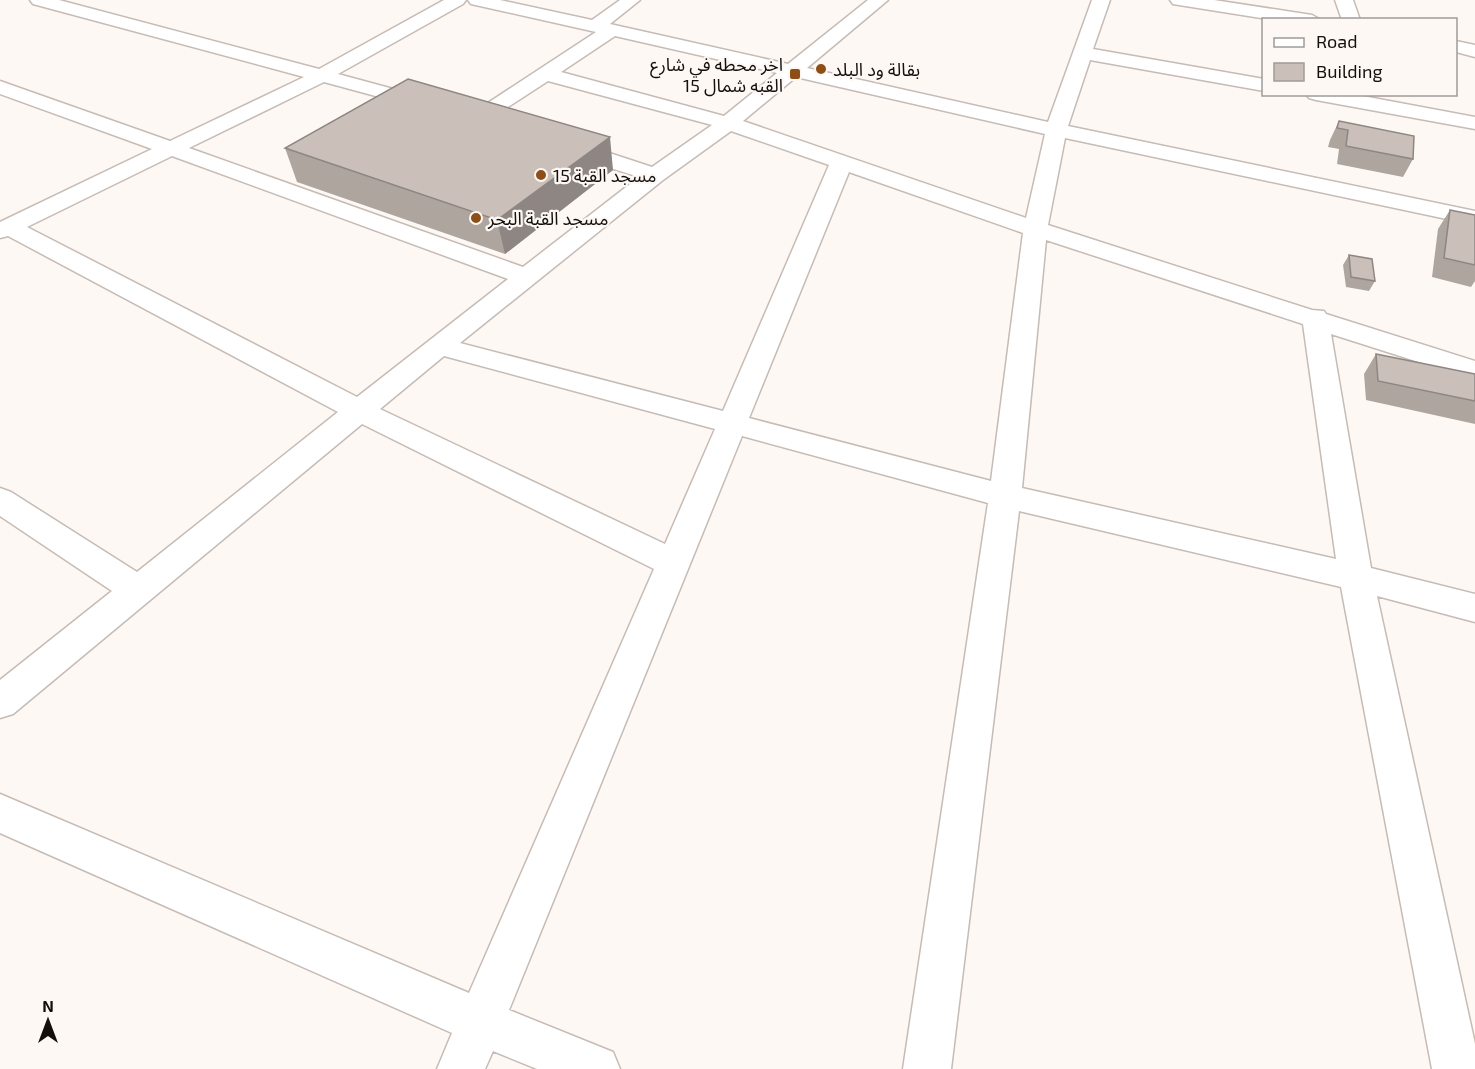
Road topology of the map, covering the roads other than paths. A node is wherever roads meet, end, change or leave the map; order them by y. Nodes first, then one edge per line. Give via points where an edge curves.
1 (39, 0) edge
2 (457, 0) edge
3 (477, 0) edge
4 (631, 0) edge
5 (879, 0) edge
6 (1101, 0) edge
7 (1179, 0) edge
8 (1344, 0) edge
9 (1299, 18) edge
10 (1350, 18) edge
11 (604, 28) junction
12 (1457, 47) edge
13 (1475, 51) edge
14 (1084, 53) junction
15 (795, 70) junction
16 (546, 74) junction
17 (321, 76) junction
18 (1262, 85) edge
19 (0, 87) edge
20 (1327, 96) edge
21 (478, 118) junction
22 (728, 123) junction
23 (1475, 123) edge
24 (500, 125) edge
25 (1056, 130) junction
26 (555, 143) edge
27 (172, 147) junction
28 (841, 164) junction
29 (655, 175) junction
30 (1475, 218) edge
31 (4, 229) edge
32 (1035, 229) junction
33 (526, 277) junction
34 (1315, 317) junction
35 (439, 346) junction
36 (1475, 371) edge
37 (359, 411) junction
38 (732, 424) junction
39 (1005, 496) junction
40 (0, 500) edge
41 (674, 563) junction
42 (1356, 577) junction
43 (138, 590) junction
44 (1475, 608) edge
45 (0, 702) edge
46 (0, 813) edge
47 (481, 1022) junction
48 (461, 1069) edge
49 (596, 1069) edge
50 (927, 1069) edge
51 (1456, 1069) edge

1 - 17 street
2 - 17 street
3 - 11 street
4 - 11 street
5 - 15 street
6 - 14 street
7 - 9 street
8 - 10 street
11 - 15 street
11 - 16 street
12 - 13 street
14 - 18 street
14 - 25 street
15 - 22 street
15 - 25 street
16 - 21 street
16 - 22 street
17 - 21 street
17 - 27 street
19 - 27 street
20 - 23 street
21 - 24 street
22 - 28 street
22 - 29 street
25 - 30 street
25 - 32 street
26 - 29 street
27 - 31 street
27 - 33 street
28 - 32 street
28 - 38 street
29 - 33 street
31 - 37 street
32 - 34 street
32 - 39 street
33 - 35 street
34 - 36 street
34 - 42 street
35 - 37 street
35 - 38 street
37 - 41 street
37 - 43 street
38 - 39 street
38 - 41 street
39 - 42 street
39 - 50 street
40 - 43 street
41 - 47 street
42 - 44 street
42 - 51 street
43 - 45 street
46 - 47 street
47 - 48 street
47 - 49 street

